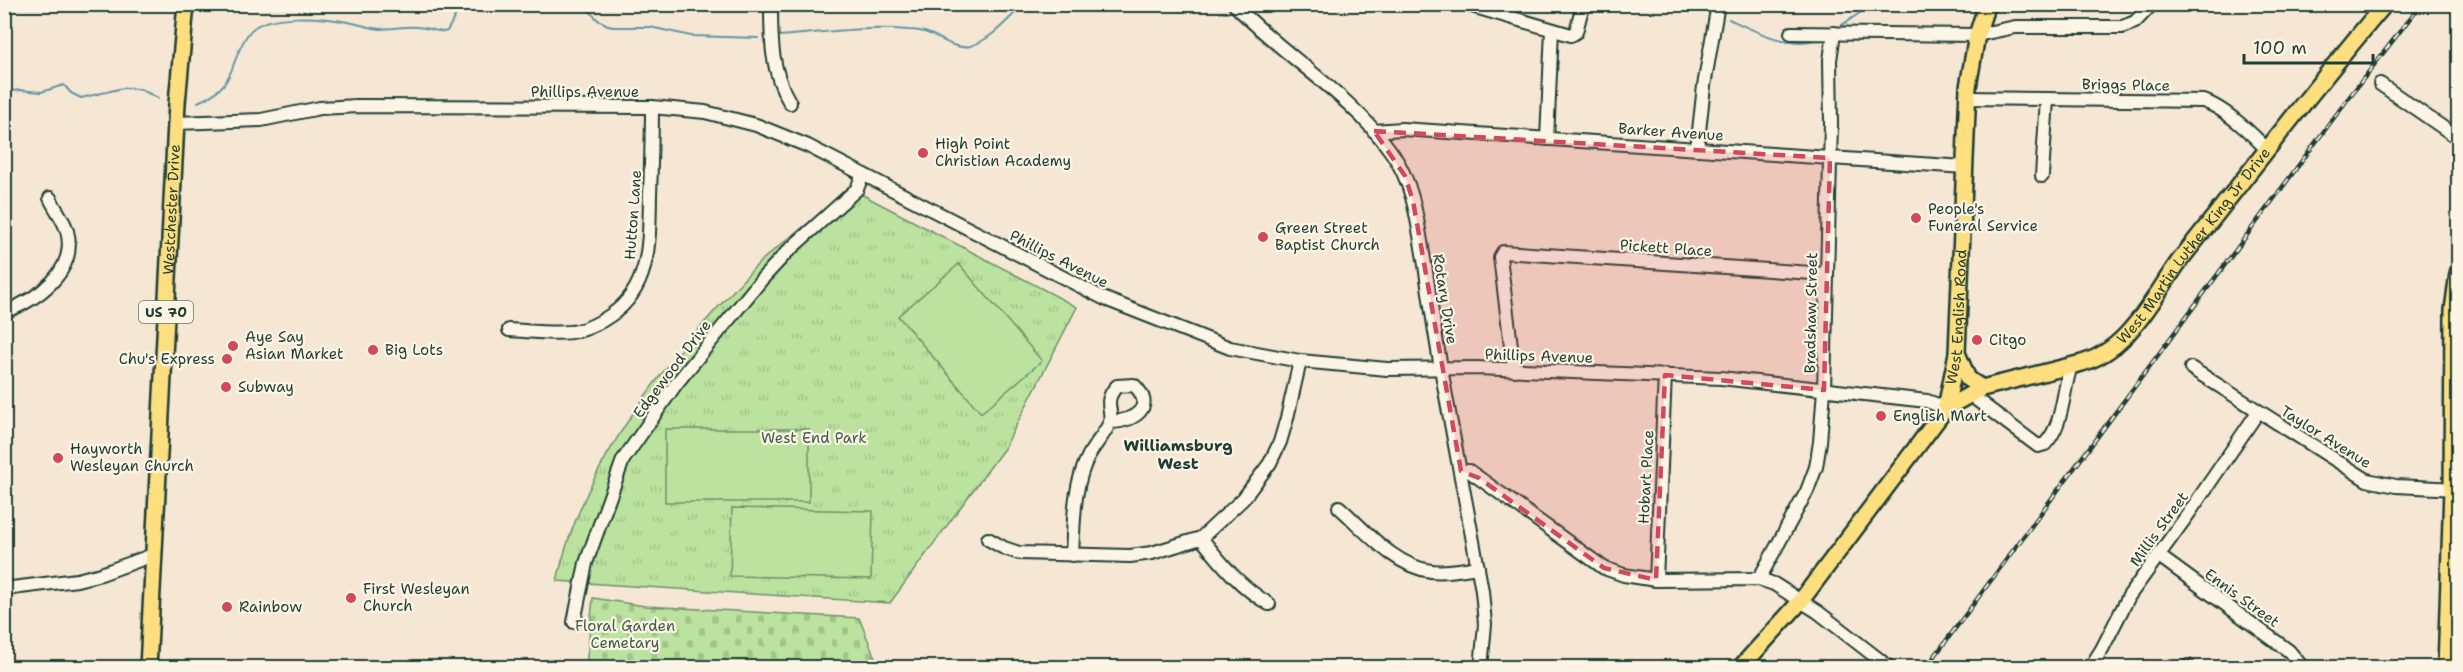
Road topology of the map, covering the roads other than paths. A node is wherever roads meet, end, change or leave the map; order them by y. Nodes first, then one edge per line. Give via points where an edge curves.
1 (186, 4) edge
2 (771, 4) edge
3 (1234, 4) edge
4 (1465, 4) edge
5 (1583, 4) edge
6 (1718, 4) edge
7 (2152, 4) edge
8 (2385, 4) edge
9 (1984, 6) edge
10 (1552, 30) junction
11 (1791, 33) dead end
12 (1834, 33) junction
13 (1977, 35) junction
14 (2380, 84) dead end
15 (1968, 98) junction
16 (2047, 99) junction
17 (790, 103) dead end
18 (652, 108) junction
19 (176, 123) junction
20 (1374, 131) junction
21 (2458, 138) edge
22 (1547, 139) junction
23 (1697, 149) junction
24 (2267, 150) junction
25 (1830, 158) junction
26 (1965, 167) junction
27 (862, 176) junction
28 (2042, 176) dead end
29 (50, 198) dead end
30 (2458, 273) edge
31 (1827, 274) junction
32 (4, 312) edge
33 (509, 330) dead end
34 (1957, 353) junction
35 (1300, 361) junction
36 (2071, 366) junction
37 (2191, 368) dead end
38 (1441, 370) junction
39 (1514, 370) junction
40 (1665, 375) junction
41 (1824, 390) junction
42 (1976, 391) junction
43 (1946, 408) junction
44 (2258, 412) junction
45 (1111, 422) dead end
46 (1461, 471) junction
47 (2455, 489) edge
48 (1339, 507) dead end
49 (1201, 538) junction
50 (988, 539) dead end
51 (153, 555) junction
52 (1072, 555) junction
53 (2159, 556) junction
54 (1478, 567) junction
55 (1759, 579) junction
56 (1656, 580) junction
57 (4, 589) edge
58 (1800, 602) junction
59 (1269, 604) dead end
60 (574, 622) dead end
61 (148, 668) edge
62 (1481, 668) edge
63 (1740, 668) edge
64 (1890, 668) edge
65 (2090, 668) edge
66 (2303, 668) edge
67 (2446, 668) edge

1 - 19 main road, Westchester Drive / US 70
2 - 17 street via 771,49
3 - 20 street, Rotary Drive via 1269,39 1332,88
4 - 10 street
5 - 10 street via 1576,32 1571,35
6 - 23 street
7 - 13 street via 2135,22 2122,27 2014,27
8 - 24 main road, West Martin Luther King Jr Drive
9 - 13 main road, West English Road
10 - 22 street
11 - 12 street
12 - 13 street
12 - 25 street, Bradshaw Street via 1830,60
13 - 15 main road, West English Road
14 - 21 street
15 - 16 street, Briggs Place
15 - 26 main road, West English Road
16 - 24 street, Briggs Place via 2203,101 2232,119
16 - 28 street
18 - 19 street, Phillips Avenue via 358,106 320,108 261,120
18 - 27 street, Phillips Avenue via 705,112 756,125 808,146
18 - 33 street, Hutton Lane via 650,238 644,270 634,292 601,321 579,330
19 - 51 main road, Westchester Drive / US 70
20 - 22 street, Barker Avenue via 1402,129
20 - 38 street, Rotary Drive via 1393,154 1413,201
22 - 23 street, Barker Avenue
23 - 25 street, Barker Avenue
24 - 36 main road, West Martin Luther King Jr Drive via 2176,265 2133,327 2094,359
25 - 26 street, Barker Avenue
25 - 31 street, Bradshaw Street
26 - 34 main road, West English Road
27 - 35 street, Phillips Avenue via 1105,299 1230,348
27 - 60 street, Edgewood Drive via 857,189 762,279 676,384 623,460 586,563
29 - 32 street via 67,230 69,247 65,262 46,288 28,302
30 - 47 main road via 2453,310
31 - 39 street, Pickett Place via 1503,252 1500,258
31 - 41 street, Bradshaw Street
34 - 42 main road
34 - 43 main road, West English Road
35 - 38 street, Phillips Avenue
35 - 49 street via 1280,442 1270,463 1243,499
36 - 42 main road, West Martin Luther King Jr Drive
36 - 42 street via 2058,422 2045,444 2038,446
37 - 44 street, Taylor Avenue
38 - 39 street, Phillips Avenue
38 - 46 street, Rotary Drive
39 - 40 street, Phillips Avenue
40 - 41 street, Phillips Avenue
40 - 56 street, Hobart Place
41 - 43 street, Phillips Avenue via 1927,402
41 - 55 street, Bradshaw Street via 1816,467
42 - 43 main road, West Martin Luther King Jr Drive
43 - 58 main road, West English Road
44 - 47 street, Taylor Avenue via 2367,480 2396,486
44 - 53 street, Millis Street
45 - 52 street via 1081,475
46 - 54 street, Rotary Drive
46 - 56 street via 1474,474 1604,568
47 - 67 main road
48 - 54 street via 1393,554 1413,566 1434,571
49 - 52 street via 1130,556
49 - 59 street via 1233,578
50 - 52 street via 1019,552
51 - 57 street via 78,580
51 - 61 main road, Westchester Drive / US 70
53 - 65 street, Millis Street via 2129,596
53 - 66 street, Ennis Street via 2289,651
54 - 62 street, Rotary Drive via 1485,624
55 - 56 street
55 - 58 street
58 - 63 main road, West English Road
58 - 64 street

